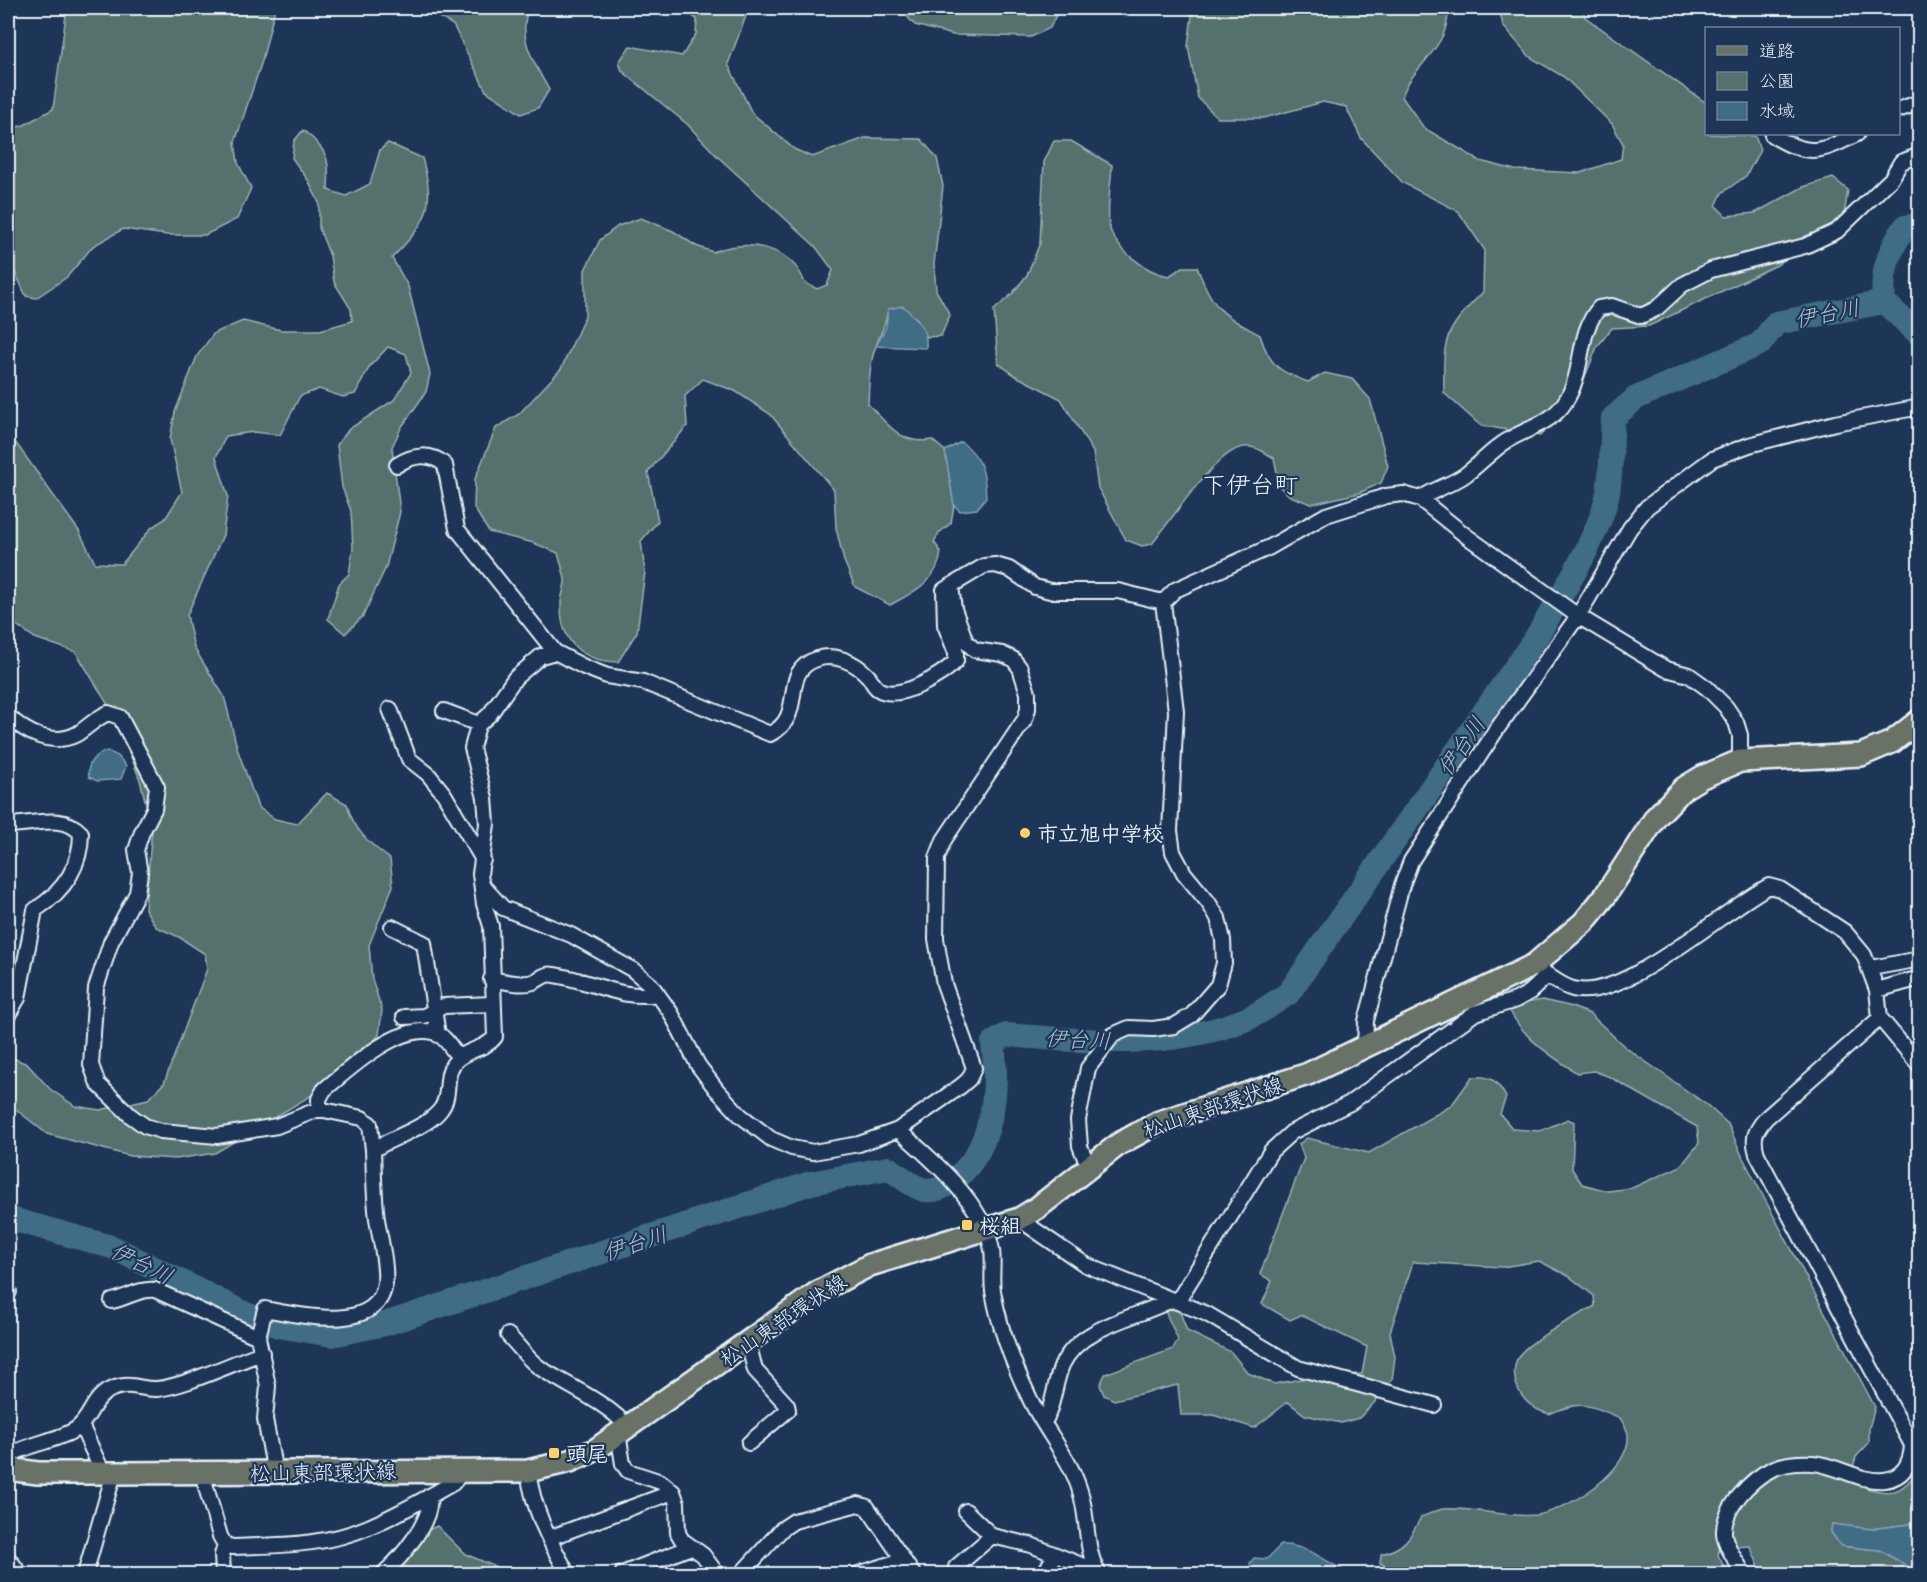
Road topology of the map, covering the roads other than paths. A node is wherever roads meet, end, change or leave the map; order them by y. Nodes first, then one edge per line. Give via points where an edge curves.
1 (1920, 102) edge
2 (1900, 110) edge
3 (1772, 135) dead end
4 (1855, 135) edge
5 (1920, 155) edge
6 (1920, 407) edge
7 (397, 465) dead end
8 (1420, 500) junction
9 (951, 586) junction
10 (1163, 602) junction
11 (1578, 616) junction
12 (555, 652) junction
13 (390, 709) dead end
14 (472, 709) dead end
15 (444, 711) dead end
16 (8, 716) edge
17 (1920, 720) edge
18 (477, 724) junction
19 (1740, 761) junction
20 (8, 825) edge
21 (483, 860) junction
22 (482, 885) junction
23 (392, 927) dead end
24 (1920, 959) edge
25 (1871, 968) junction
26 (1541, 970) junction
27 (1920, 978) edge
28 (491, 979) junction
29 (1877, 990) junction
30 (657, 994) junction
31 (492, 1004) junction
32 (436, 1010) junction
33 (8, 1015) edge
34 (404, 1017) dead end
35 (1880, 1018) junction
36 (438, 1035) junction
37 (1365, 1046) junction
38 (459, 1058) junction
39 (1920, 1066) edge
40 (319, 1109) junction
41 (898, 1130) junction
42 (373, 1150) junction
43 (1092, 1165) junction
44 (1019, 1219) junction
45 (985, 1231) junction
46 (112, 1301) dead end
47 (1174, 1301) junction
48 (258, 1333) junction
49 (508, 1335) dead end
50 (748, 1342) junction
51 (262, 1353) junction
52 (1434, 1405) dead end
53 (1044, 1423) junction
54 (81, 1425) junction
55 (623, 1430) junction
56 (749, 1443) dead end
57 (8, 1456) edge
58 (8, 1469) edge
59 (463, 1471) junction
60 (528, 1471) junction
61 (109, 1473) junction
62 (202, 1473) junction
63 (275, 1473) junction
64 (673, 1492) junction
65 (429, 1496) junction
66 (966, 1511) dead end
67 (992, 1536) junction
68 (549, 1538) junction
69 (225, 1545) junction
70 (691, 1547) junction
71 (1055, 1555) junction
72 (8, 1558) edge
73 (903, 1560) junction
74 (956, 1567) dead end
75 (1096, 1569) edge
76 (20, 1575) edge
77 (85, 1575) edge
78 (223, 1575) edge
79 (383, 1575) edge
80 (568, 1575) edge
81 (622, 1575) edge
82 (717, 1575) edge
83 (741, 1575) edge
84 (858, 1575) edge
85 (913, 1575) edge
86 (1044, 1575) edge
87 (1744, 1575) edge

1 - 2 street
3 - 4 street via 1791,147 1815,151
5 - 8 street via 1901,162 1891,179 1838,231 1805,246 1712,270 1682,285 1656,309 1641,316 1612,306 1599,308 1584,334 1576,384 1564,405 1545,422 1508,440 1465,475
6 - 11 street via 1835,423 1749,445 1712,459 1647,507 1630,528
7 - 12 street via 418,456 439,459 445,465 457,529
8 - 10 street via 1403,494 1386,496 1326,515 1270,547 1175,590
8 - 11 street
9 - 10 street via 984,566 995,565 1050,591 1118,591
9 - 12 street via 944,590 945,625 956,653 956,661 950,667 931,682 890,694 880,691 868,675 839,658 817,658 804,664 796,675 793,705 786,723 770,734 643,682 584,667
9 - 41 street via 954,609 966,642 975,650 1013,659 1025,681 1028,709 936,858 936,939 944,984 974,1068 961,1086
10 - 43 street via 1176,711 1170,831 1173,852 1218,918 1224,963 1218,985 1192,1015 1174,1026 1129,1028 1113,1035 1088,1068 1078,1120 1080,1146
11 - 19 street via 1665,669 1689,675 1707,688 1736,722
11 - 37 street via 1490,739 1411,861 1366,1021
12 - 18 street via 541,656 515,678 490,714
13 - 21 street via 409,759 444,794
14 - 18 street
15 - 18 street
16 - 40 street via 31,735 48,738 74,735 108,713 120,717 157,788 154,809 136,850 140,873 137,893 111,942 96,988 91,1065 98,1084 145,1126 184,1134 217,1136 278,1126
17 - 19 main road, 松山東部環状線 via 1892,742 1861,755
18 - 21 street via 472,748 485,798
19 - 26 main road, 松山東部環状線 via 1702,777 1669,801 1591,913
20 - 33 street via 57,820 73,823 81,833 71,876 35,910 18,998
21 - 22 street
22 - 28 street via 490,926
22 - 30 street via 503,908 571,935 633,970
23 - 32 street via 424,943
24 - 25 street
25 - 26 street via 1845,932 1780,889 1769,886 1616,985 1573,989
25 - 29 street
26 - 37 main road, 松山東部環状線 via 1507,980
26 - 47 street via 1530,992 1475,1012 1350,1103 1282,1139
27 - 29 street
28 - 30 street via 524,983 551,974 614,993 638,997
28 - 31 street
29 - 35 street
30 - 41 street via 716,1089 740,1115 771,1139 813,1152 859,1144
31 - 32 street via 444,1006
31 - 38 street via 495,1036
32 - 34 street via 424,1016
32 - 36 street
35 - 39 street
35 - 87 street via 1766,1118 1756,1130 1753,1142 1912,1445 1911,1458 1897,1476 1885,1480 1870,1481 1837,1467 1812,1463 1791,1463 1771,1469 1738,1497 1725,1523 1724,1536
36 - 38 street
36 - 40 street via 417,1032 378,1045 324,1090
37 - 43 main road, 松山東部環状線 via 1308,1074 1136,1132
38 - 42 street via 448,1072 441,1110
40 - 42 street via 362,1118 370,1124
41 - 45 street via 944,1171
42 - 48 street via 376,1215 386,1281 382,1296 364,1312 321,1319 265,1309
43 - 44 main road, 松山東部環状線
44 - 45 main road, 松山東部環状線
44 - 47 street via 1086,1265
45 - 50 main road, 松山東部環状線 via 870,1265 818,1292
45 - 53 street via 992,1249 991,1278 997,1311 1030,1399
46 - 48 street via 127,1299 145,1289 155,1290
47 - 52 street via 1207,1314 1298,1368
47 - 53 street via 1091,1334 1075,1346 1063,1364
48 - 51 street
49 - 55 street via 538,1366 614,1412
50 - 55 main road, 松山東部環状線
50 - 56 street via 755,1370 788,1410
51 - 54 street via 158,1389 136,1384 109,1390
51 - 63 street via 268,1386 266,1419
53 - 75 street via 1067,1460 1080,1491
54 - 57 street
54 - 61 street
55 - 60 main road, 松山東部環状線 via 595,1450 570,1461
55 - 64 street via 623,1464 628,1471 661,1482
58 - 61 main road, 松山東部環状線
59 - 60 main road, 松山東部環状線
59 - 63 main road, 松山東部環状線
59 - 65 street via 453,1484
60 - 68 street via 532,1499
61 - 62 main road, 松山東部環状線
61 - 77 street
62 - 63 main road, 松山東部環状線
62 - 69 street
64 - 68 street
64 - 70 street via 678,1533
65 - 69 street via 365,1529 330,1539
65 - 79 street via 427,1517
66 - 67 street
67 - 71 street
67 - 74 street
68 - 80 street
69 - 78 street
70 - 81 street
70 - 82 street via 703,1555
71 - 75 street
71 - 86 street
72 - 76 street
73 - 83 street via 867,1507 858,1504 794,1521
73 - 84 street
73 - 85 street

